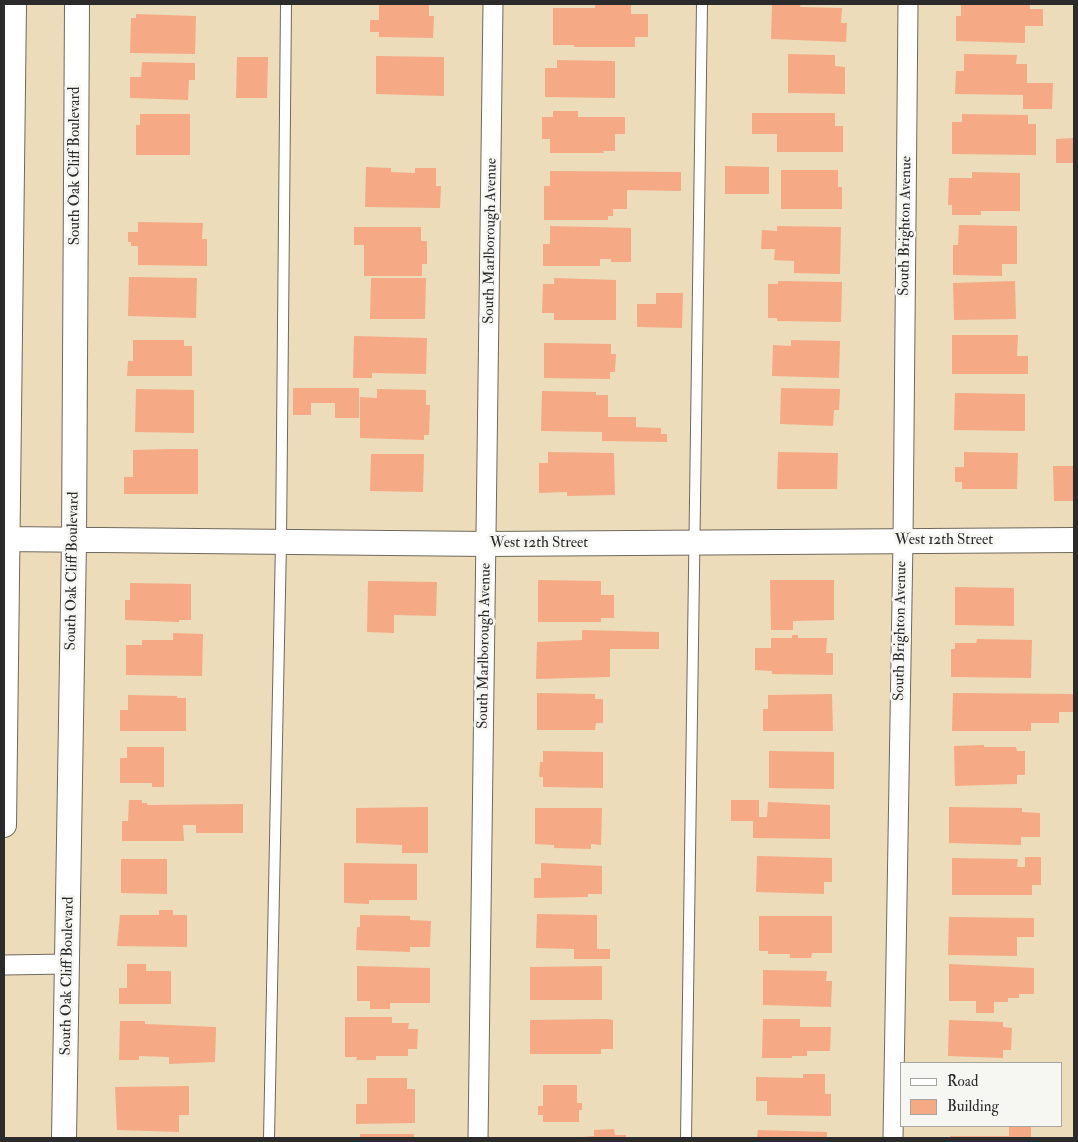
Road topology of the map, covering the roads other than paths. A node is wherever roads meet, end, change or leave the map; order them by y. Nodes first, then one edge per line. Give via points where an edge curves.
1 (14, 4) edge
2 (77, 4) edge
3 (286, 4) edge
4 (494, 4) edge
5 (702, 4) edge
6 (908, 4) edge
7 (5, 539) edge
8 (903, 540) junction
9 (1074, 540) edge
10 (74, 541) junction
11 (281, 542) junction
12 (695, 542) junction
13 (487, 544) junction
14 (4, 825) edge
15 (68, 964) junction
16 (4, 965) edge
17 (64, 1138) edge
18 (269, 1138) edge
19 (478, 1138) edge
20 (686, 1138) edge
21 (892, 1138) edge

1 - 7 street
2 - 10 street, South Oak Cliff Boulevard
3 - 11 lane
4 - 13 street, South Marlborough Avenue
5 - 12 lane
6 - 8 street, South Brighton Avenue
7 - 10 street, West 12th Street
7 - 14 street
8 - 9 street, West 12th Street
8 - 12 street, West 12th Street
8 - 21 street, South Brighton Avenue
10 - 11 street, West 12th Street
10 - 15 street, South Oak Cliff Boulevard
11 - 13 street, West 12th Street
11 - 18 lane
12 - 13 street, West 12th Street
12 - 20 lane
13 - 19 street, South Marlborough Avenue
15 - 16 street
15 - 17 street, South Oak Cliff Boulevard

